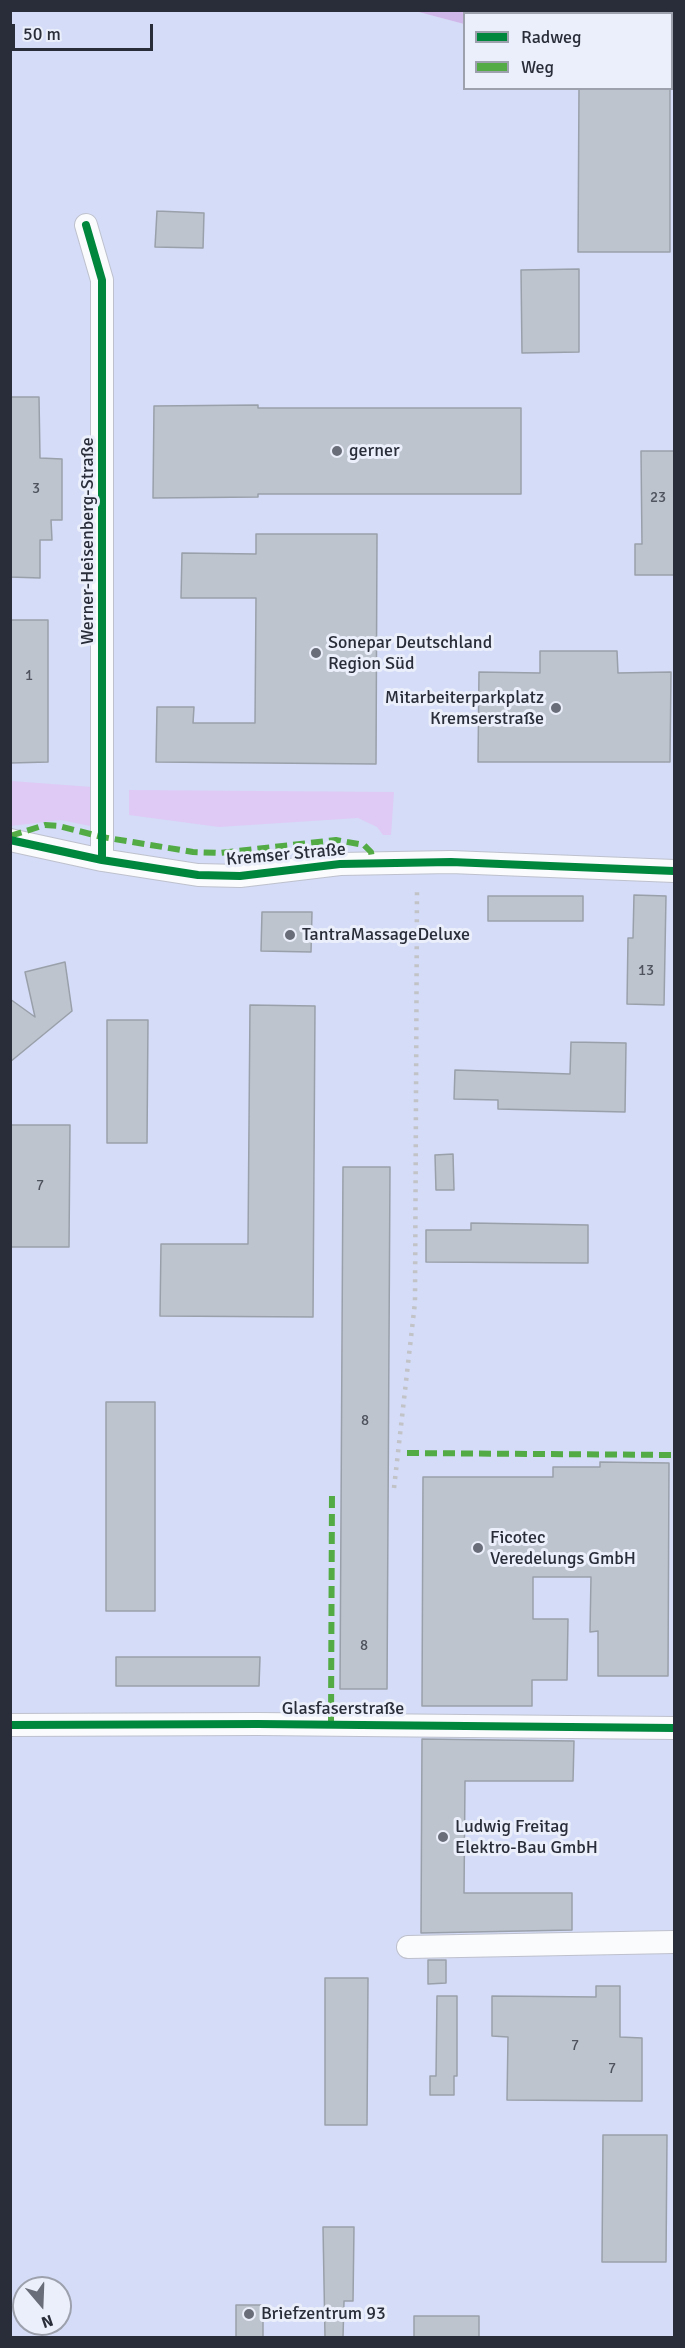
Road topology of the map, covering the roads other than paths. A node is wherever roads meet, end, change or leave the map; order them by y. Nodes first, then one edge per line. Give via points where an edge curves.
1 (86, 225) dead end
2 (10, 840) edge
3 (102, 860) junction
4 (675, 871) edge
5 (10, 1725) edge
6 (675, 1728) edge
7 (675, 1942) edge
8 (408, 1947) dead end

1 - 3 street, Werner-Heisenberg-Straße via 102,280
2 - 3 street, Kremser Straße
3 - 4 street, Kremser Straße via 198,875 240,876 340,864 451,862
5 - 6 street, Glasfaserstraße
7 - 8 street

